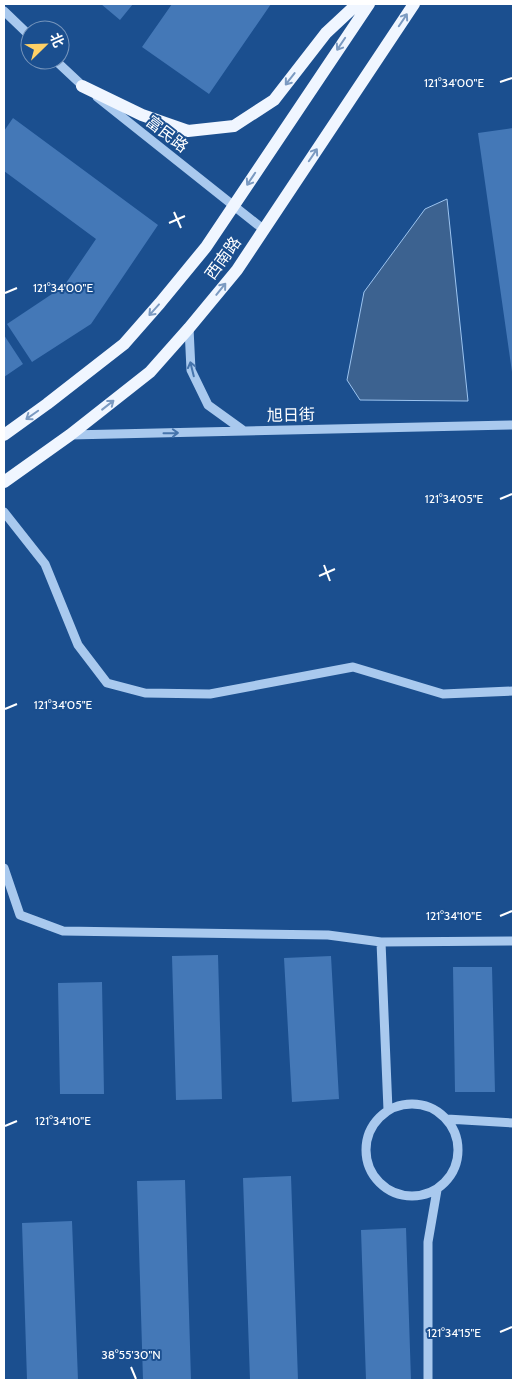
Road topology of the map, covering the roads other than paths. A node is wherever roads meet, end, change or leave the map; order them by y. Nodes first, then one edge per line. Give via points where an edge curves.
1 (357, 4) edge
2 (368, 4) edge
3 (414, 4) edge
4 (4, 11) edge
5 (20, 26) edge
6 (65, 70) edge
7 (82, 86) junction
8 (233, 205) junction
9 (263, 229) junction
10 (189, 328) junction
11 (513, 425) edge
12 (244, 431) junction
13 (4, 435) edge
14 (70, 435) junction
15 (4, 482) edge
16 (4, 512) edge
17 (513, 691) edge
18 (4, 868) edge
19 (513, 941) edge
20 (382, 942) junction
21 (388, 1110) junction
22 (447, 1119) junction
23 (513, 1123) edge
24 (437, 1190) junction
25 (428, 1380) edge

1 -> 7 main road via 326,33 274,100 234,126 188,131 142,115
2 -> 8 main road, 西南路
9 -> 3 main road, 西南路
4 - 5 street
6 - 7 street, 富民路
7 - 8 street, 富民路
8 - 9 street, 富民路
8 -> 13 main road, 西南路 via 206,248 124,344
10 -> 9 main road, 西南路 via 237,270
12 -> 10 street via 208,405 191,370
14 -> 10 main road, 西南路 via 150,372
11 - 12 street, 旭日街
14 -> 12 street, 旭日街
14 - 15 main road, 西南路
16 - 17 street via 45,564 78,645 107,683 144,692 210,694 353,667 442,694
18 - 20 street via 20,915 63,931 328,935
19 - 20 street
20 - 21 street
21 - 22 street via 403,1104 419,1104 435,1109
21 - 24 street via 369,1132 367,1160 373,1174 395,1193 424,1195
22 - 23 street
22 - 24 street via 459,1149 457,1164 449,1179
24 - 25 street via 428,1242

